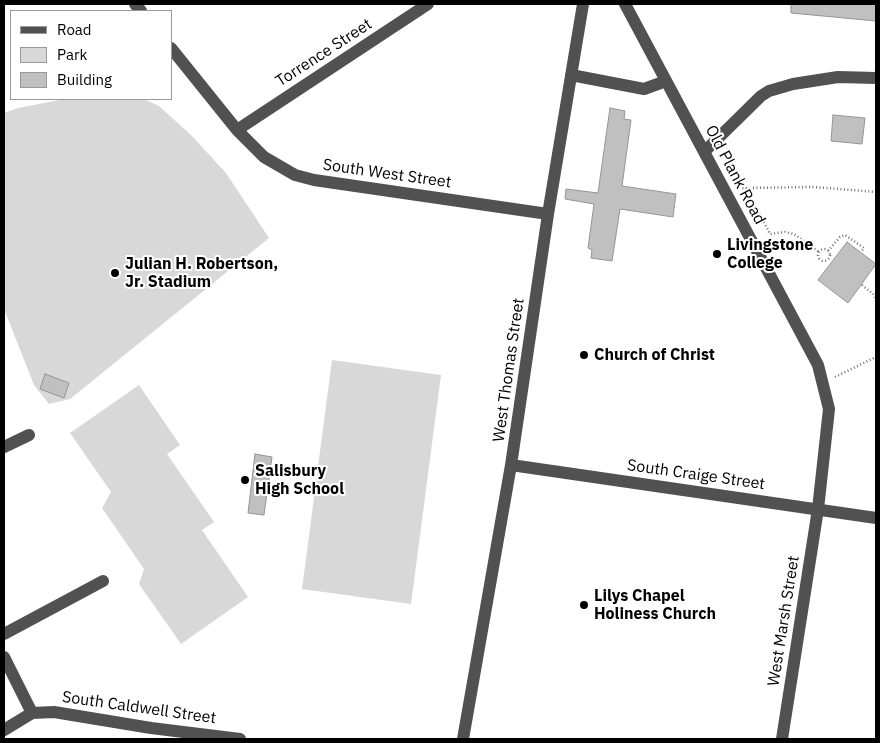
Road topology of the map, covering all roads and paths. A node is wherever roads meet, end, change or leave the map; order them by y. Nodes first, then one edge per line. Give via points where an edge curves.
1 (428, 4) edge
2 (583, 4) edge
3 (625, 4) edge
4 (172, 49) edge
5 (571, 75) junction
6 (876, 78) edge
7 (666, 81) junction
8 (237, 130) junction
9 (704, 152) junction
10 (739, 188) dead end
11 (746, 188) junction
12 (876, 192) edge
13 (548, 214) junction
14 (828, 251) junction
15 (819, 252) junction
16 (861, 252) dead end
17 (862, 284) dead end
18 (876, 299) edge
19 (876, 357) edge
20 (823, 383) junction
21 (29, 435) dead end
22 (4, 447) edge
23 (511, 465) junction
24 (818, 509) junction
25 (876, 518) edge
26 (103, 581) dead end
27 (4, 634) edge
28 (4, 657) edge
29 (32, 713) junction
30 (4, 730) edge
31 (150, 734) edge
32 (233, 739) edge
33 (463, 739) edge
34 (782, 739) edge

1 - 8 street, Torrence Street
2 - 5 street, West Thomas Street
3 - 7 street, Old Plank Road
4 - 8 street, South West Street
5 - 7 street via 644,89
5 - 13 street, West Thomas Street
6 - 9 street via 838,77 769,91 760,96
7 - 9 street, Old Plank Road
8 - 13 street, South West Street via 264,157 295,175
9 - 20 street, Old Plank Road via 818,365
10 - 11 path
11 - 12 path via 814,187
11 - 15 path via 770,234 794,234
13 - 23 street, West Thomas Street
14 - 15 path
14 - 15 path via 829,258 824,261 819,259
14 - 16 path via 840,237 845,236 864,248
17 - 18 path
19 - 20 path
20 - 24 street, Old Plank Road via 829,409
21 - 22 street
23 - 24 street, South Craige Street
23 - 33 street, West Thomas Street
24 - 25 street, South Craige Street
24 - 34 street, West Marsh Street
26 - 27 street
28 - 29 street
29 - 30 street
29 - 31 street, South Caldwell Street via 54,712
31 - 32 street, South Caldwell Street

